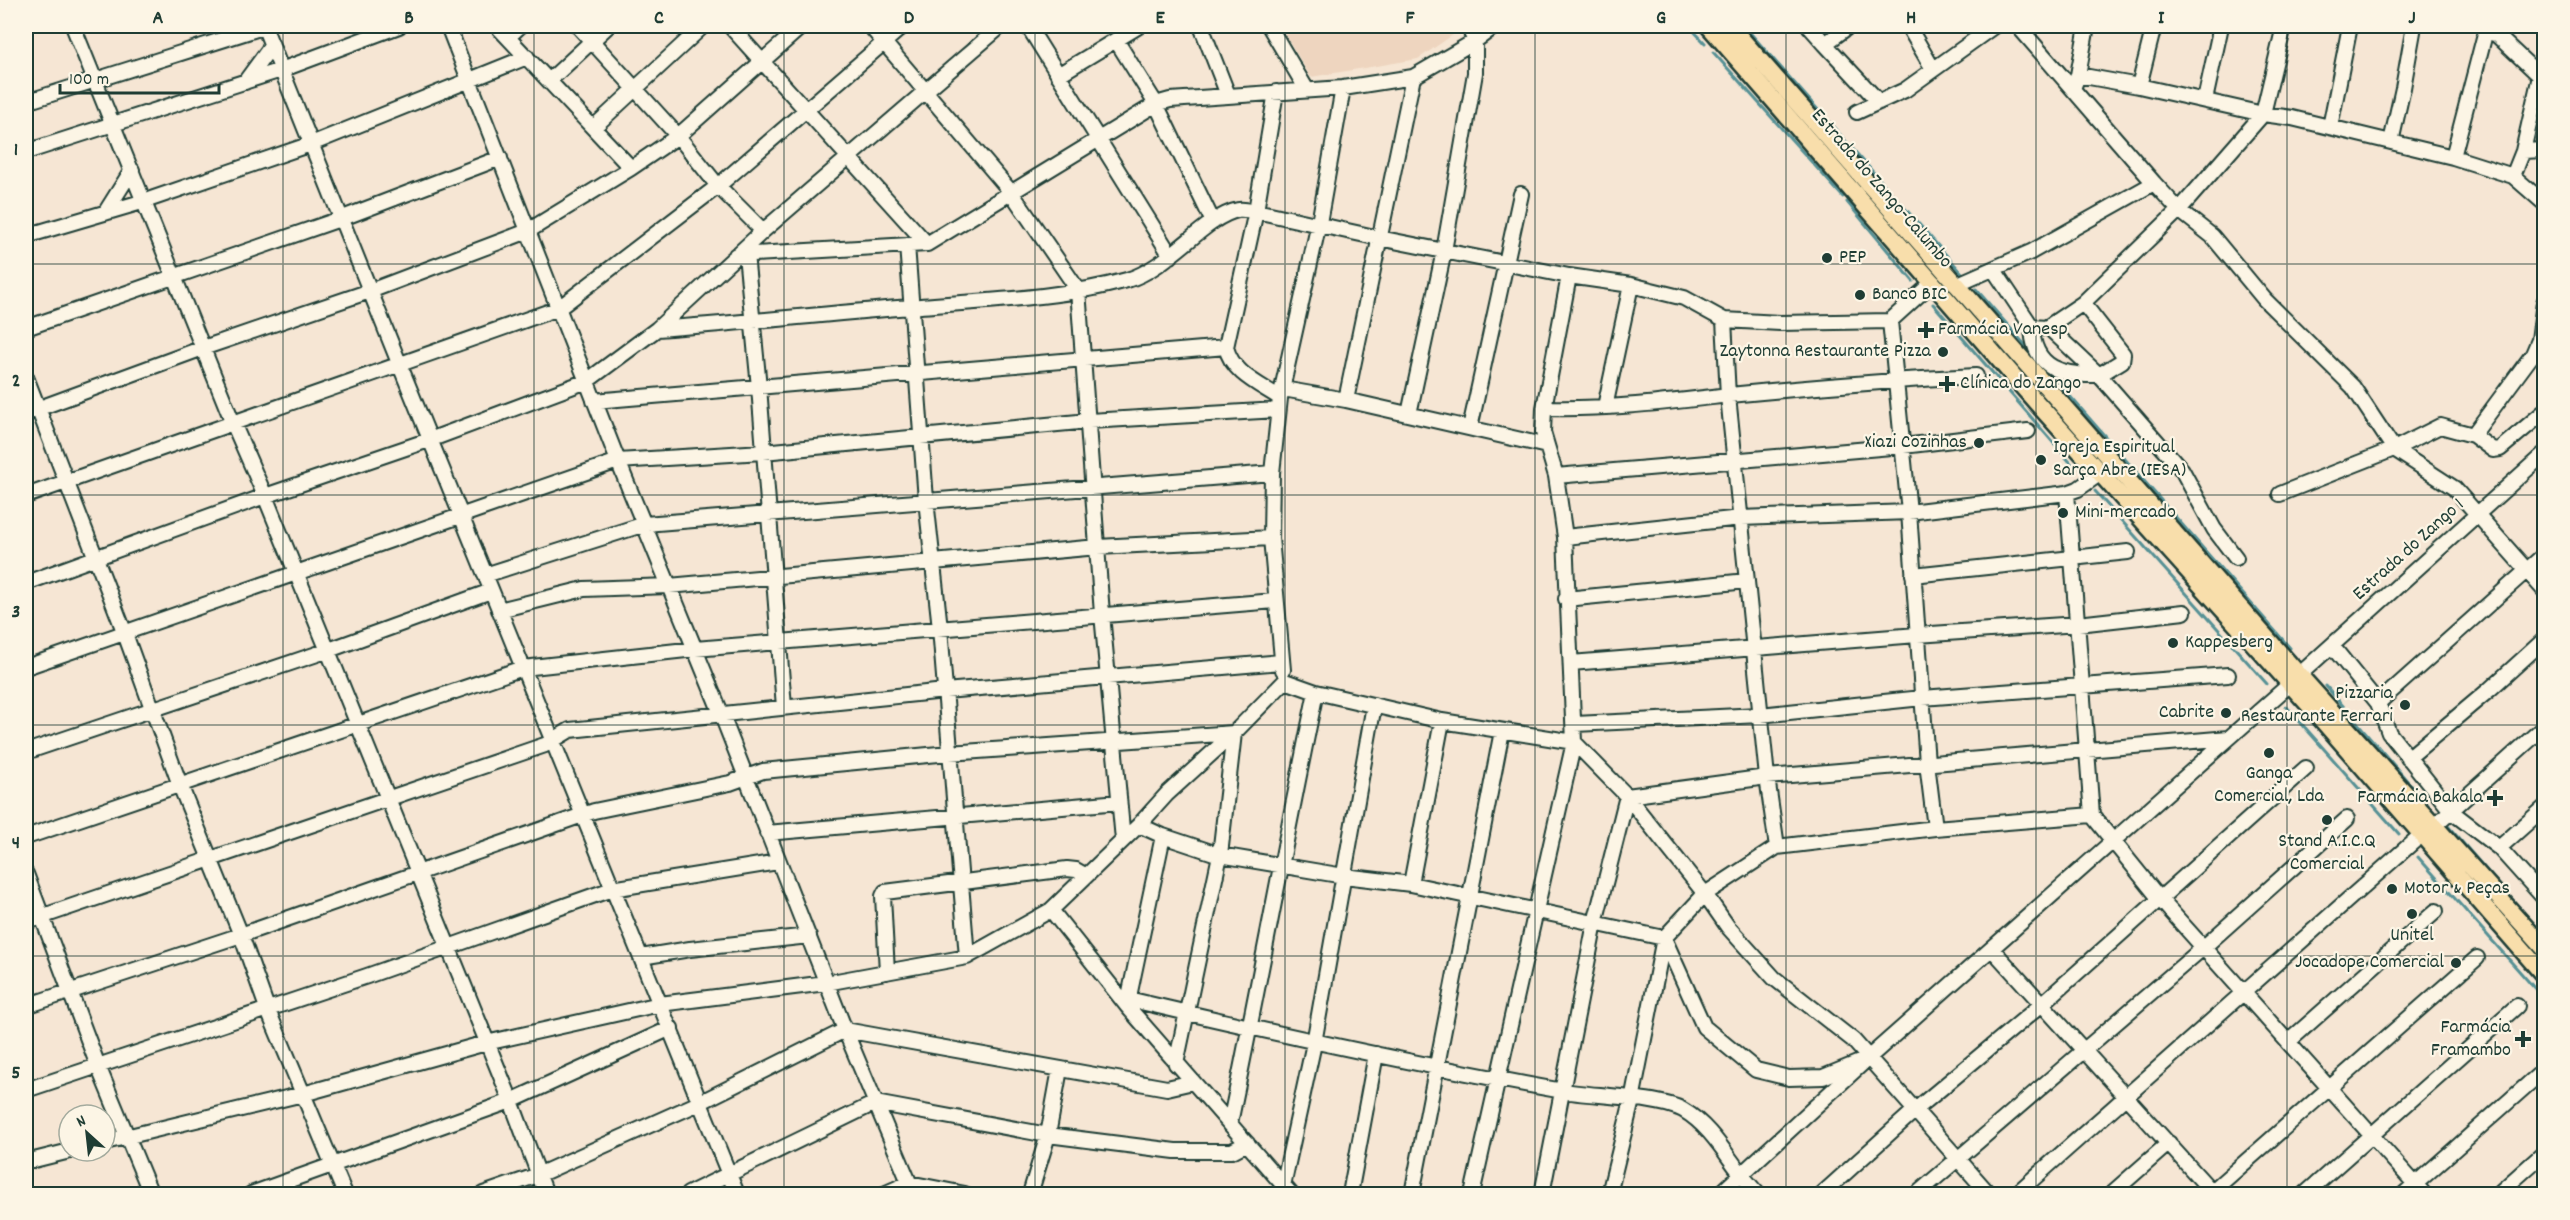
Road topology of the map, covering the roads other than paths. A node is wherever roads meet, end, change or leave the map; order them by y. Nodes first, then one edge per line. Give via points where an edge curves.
1 (73, 26) edge
2 (265, 26) edge
3 (399, 26) edge
4 (448, 26) edge
5 (497, 26) edge
6 (520, 26) edge
7 (578, 26) edge
8 (608, 26) edge
9 (703, 26) edge
10 (730, 26) edge
11 (802, 26) edge
12 (870, 26) edge
13 (903, 26) edge
14 (1001, 26) edge
15 (1028, 26) edge
16 (1139, 26) edge
17 (1201, 26) edge
18 (1269, 26) edge
19 (1468, 26) edge
20 (1495, 26) edge
21 (1709, 26) edge
22 (1730, 26) edge
23 (1809, 26) edge
24 (1849, 26) edge
25 (1908, 26) edge
26 (1994, 26) edge
27 (2087, 26) edge
28 (2154, 26) edge
29 (2221, 26) edge
30 (2284, 26) edge
31 (2350, 26) edge
32 (2414, 26) edge
33 (2487, 26) edge
34 (2023, 28) edge
35 (508, 37) junction
36 (591, 40) junction
37 (1116, 40) junction
38 (1475, 41) junction
39 (883, 42) junction
40 (1825, 44) junction
41 (272, 45) junction
42 (527, 57) junction
43 (764, 61) junction
44 (1933, 69) junction
45 (281, 70) junction
46 (1058, 75) junction
47 (2078, 75) junction
48 (2542, 76) edge
49 (1413, 77) junction
50 (94, 79) junction
51 (550, 80) junction
52 (245, 82) junction
53 (471, 82) junction
54 (2139, 86) junction
55 (635, 88) junction
56 (1343, 88) junction
57 (2073, 89) junction
58 (1307, 90) junction
59 (925, 91) junction
60 (1276, 92) junction
61 (1228, 95) junction
62 (2205, 100) junction
63 (26, 102) edge
64 (1879, 102) junction
65 (1156, 104) junction
66 (805, 109) junction
67 (1857, 112) dead end
68 (2263, 114) junction
69 (114, 124) junction
70 (594, 127) junction
71 (2330, 127) junction
72 (678, 136) junction
73 (1098, 139) junction
74 (2391, 142) junction
75 (311, 144) junction
76 (2544, 150) edge
77 (2523, 151) junction
78 (26, 152) edge
79 (849, 156) junction
80 (2453, 157) junction
81 (500, 158) junction
82 (631, 168) junction
83 (132, 170) junction
84 (2513, 176) junction
85 (2154, 183) junction
86 (718, 186) junction
87 (1011, 192) junction
88 (1521, 194) dead end
89 (145, 201) junction
90 (2544, 202) edge
91 (2179, 210) junction
92 (1256, 211) junction
93 (105, 213) junction
94 (340, 219) junction
95 (1214, 222) junction
96 (1319, 223) junction
97 (528, 231) junction
98 (763, 231) junction
99 (26, 236) edge
100 (1379, 238) junction
101 (927, 244) junction
102 (908, 245) junction
103 (1444, 251) junction
104 (741, 254) junction
105 (1171, 256) junction
106 (1506, 262) junction
107 (1994, 270) junction
108 (175, 275) junction
109 (1569, 276) junction
110 (1934, 282) junction
111 (1631, 285) junction
112 (1956, 285) junction
113 (1078, 290) junction
114 (370, 291) junction
115 (2544, 302) edge
116 (2084, 303) junction
117 (910, 307) junction
118 (559, 308) junction
119 (1724, 320) junction
120 (1890, 321) junction
121 (752, 323) junction
122 (2031, 327) junction
123 (2048, 327) junction
124 (26, 328) edge
125 (657, 329) junction
126 (1226, 347) junction
127 (203, 348) junction
128 (1082, 359) junction
129 (399, 363) junction
130 (916, 374) junction
131 (2099, 375) junction
132 (1976, 376) dead end
133 (26, 377) edge
134 (1894, 380) junction
135 (587, 381) junction
136 (759, 387) junction
137 (1728, 396) junction
138 (1280, 399) junction
139 (1346, 400) junction
140 (594, 401) junction
141 (1605, 407) junction
142 (39, 408) junction
143 (1544, 408) junction
144 (2544, 412) edge
145 (26, 413) edge
146 (1409, 414) junction
147 (1089, 421) junction
148 (233, 423) junction
149 (1470, 428) junction
150 (2028, 431) dead end
151 (2473, 435) junction
152 (921, 436) junction
153 (432, 439) junction
154 (1547, 446) junction
155 (1903, 446) junction
156 (2394, 449) junction
157 (763, 453) junction
158 (2544, 454) edge
159 (1735, 460) junction
160 (618, 461) junction
161 (2102, 472) junction
162 (1272, 473) junction
163 (1556, 476) junction
164 (67, 482) junction
165 (1093, 486) junction
166 (2067, 493) junction
167 (2280, 494) dead end
168 (26, 496) edge
169 (265, 496) junction
170 (926, 500) junction
171 (1910, 512) junction
172 (767, 513) junction
173 (460, 514) junction
174 (2479, 514) junction
175 (1741, 518) junction
176 (645, 524) junction
177 (1565, 537) junction
178 (1272, 538) junction
179 (1098, 547) junction
180 (2128, 552) dead end
181 (2544, 555) edge
182 (2236, 558) dead end
183 (97, 559) junction
184 (2072, 560) junction
185 (933, 563) junction
186 (2527, 570) junction
187 (294, 572) junction
188 (485, 575) junction
189 (1913, 575) junction
190 (773, 577) junction
191 (1747, 581) junction
192 (26, 584) edge
193 (669, 586) junction
194 (2544, 590) edge
195 (491, 591) junction
196 (1566, 599) junction
197 (1275, 601) junction
198 (499, 610) junction
199 (2184, 612) dead end
200 (1102, 614) junction
201 (2078, 624) junction
202 (940, 628) junction
203 (124, 632) junction
204 (1917, 634) junction
205 (2544, 640) edge
206 (778, 643) junction
207 (2332, 646) junction
208 (1754, 648) junction
209 (694, 649) junction
210 (326, 651) junction
211 (1281, 662) junction
212 (1571, 663) junction
213 (26, 667) edge
214 (523, 668) junction
215 (2228, 675) dead end
216 (1107, 677) junction
217 (2294, 680) junction
218 (1285, 681) junction
219 (2083, 685) junction
220 (945, 691) junction
221 (1316, 692) junction
222 (1922, 698) junction
223 (2378, 703) junction
224 (1374, 705) junction
225 (783, 707) junction
226 (152, 710) junction
227 (720, 713) junction
228 (1760, 716) junction
229 (1442, 721) junction
230 (1575, 724) junction
231 (358, 725) junction
232 (2544, 727) edge
233 (1502, 731) junction
234 (1234, 733) junction
235 (2229, 738) junction
236 (553, 739) junction
237 (1114, 740) junction
238 (1574, 742) junction
239 (2087, 749) junction
240 (26, 752) edge
241 (949, 753) junction
242 (2408, 758) junction
243 (1927, 763) junction
244 (2306, 768) dead end
245 (1767, 777) junction
246 (746, 778) junction
247 (180, 785) junction
248 (1627, 796) junction
249 (388, 799) junction
250 (1119, 802) junction
251 (2544, 808) edge
252 (2452, 812) junction
253 (583, 815) junction
254 (2092, 815) junction
255 (954, 816) junction
256 (2347, 819) dead end
257 (1139, 825) junction
258 (2435, 825) junction
259 (1935, 828) junction
260 (767, 833) junction
261 (2421, 835) junction
262 (1163, 836) junction
263 (26, 837) edge
264 (1123, 840) junction
265 (2113, 842) junction
266 (1777, 847) junction
267 (2499, 848) junction
268 (1220, 855) junction
269 (210, 859) junction
270 (778, 862) junction
271 (1279, 865) junction
272 (26, 874) edge
273 (417, 874) junction
274 (1085, 876) junction
275 (1344, 876) junction
276 (961, 882) junction
277 (1411, 884) junction
278 (612, 889) junction
279 (1705, 894) junction
280 (1469, 896) junction
281 (2159, 898) junction
282 (2544, 898) edge
283 (1051, 910) junction
284 (1536, 910) junction
285 (2436, 911) dead end
286 (41, 918) junction
287 (26, 922) edge
288 (1595, 923) junction
289 (241, 935) junction
290 (808, 936) junction
291 (1664, 938) junction
292 (2204, 947) junction
293 (447, 948) junction
294 (2544, 948) edge
295 (1992, 949) junction
296 (641, 957) junction
297 (967, 957) junction
298 (2477, 958) dead end
299 (887, 972) junction
300 (2544, 975) edge
301 (826, 983) junction
302 (69, 992) junction
303 (2243, 993) junction
304 (1127, 1003) junction
305 (660, 1004) junction
306 (2041, 1005) junction
307 (26, 1006) edge
308 (2517, 1006) dead end
309 (267, 1008) junction
310 (1189, 1014) junction
311 (671, 1028) junction
312 (1250, 1028) junction
313 (845, 1030) junction
314 (2288, 1042) junction
315 (486, 1043) junction
316 (1314, 1043) junction
317 (2084, 1051) junction
318 (1376, 1054) junction
319 (1867, 1059) junction
320 (1176, 1064) junction
321 (98, 1066) junction
322 (1437, 1066) junction
323 (1060, 1069) junction
324 (2544, 1070) edge
325 (1499, 1077) junction
326 (1193, 1082) junction
327 (2331, 1089) junction
328 (26, 1090) edge
329 (1563, 1091) junction
330 (303, 1094) junction
331 (2126, 1096) junction
332 (1632, 1100) junction
333 (511, 1101) junction
334 (699, 1103) junction
335 (875, 1103) junction
336 (1914, 1111) junction
337 (1230, 1124) junction
338 (1048, 1135) junction
339 (2371, 1136) junction
340 (126, 1137) junction
341 (117, 1139) edge
342 (1247, 1143) junction
343 (2169, 1143) junction
344 (2544, 1153) edge
345 (57, 1154) edge
346 (1957, 1159) junction
347 (26, 1162) edge
348 (333, 1163) junction
349 (538, 1174) junction
350 (729, 1175) junction
351 (1741, 1177) junction
352 (912, 1189) edge
353 (2420, 1189) edge
354 (1287, 1190) edge
355 (151, 1194) edge
356 (251, 1194) edge
357 (345, 1194) edge
358 (483, 1194) edge
359 (546, 1194) edge
360 (688, 1194) edge
361 (737, 1194) edge
362 (884, 1194) edge
363 (965, 1194) edge
364 (1030, 1194) edge
365 (1350, 1194) edge
366 (1412, 1194) edge
367 (1472, 1194) edge
368 (1542, 1194) edge
369 (1610, 1194) edge
370 (1720, 1194) edge
371 (1758, 1194) edge
372 (1822, 1194) edge
373 (1917, 1194) edge
374 (1989, 1194) edge
375 (2016, 1194) edge
376 (2111, 1194) edge
377 (2212, 1194) edge
378 (2305, 1194) edge
379 (2404, 1194) edge
380 (2498, 1194) edge

1 - 50 street
2 - 41 street
2 - 50 street
3 - 45 street
4 - 53 street
5 - 35 street
6 - 35 street
7 - 36 street
8 - 36 street
9 - 55 street
10 - 43 street
11 - 43 street
12 - 39 street
13 - 39 street
14 - 59 street
15 - 46 street
16 - 37 street
17 - 61 street
18 - 58 street
19 - 38 street
20 - 38 street
21 - 110 main road, Estrada do Zango-Calumbo
22 - 112 main road, Estrada do Zango-Calumbo
23 - 40 street
24 - 40 street
25 - 44 street
26 - 44 street
27 - 47 street
28 - 54 street
29 - 62 street
30 - 68 street
31 - 71 street
32 - 74 street
33 - 48 street
33 - 80 street
34 - 57 street
35 - 42 street
36 - 51 street
36 - 55 street
37 - 46 street
37 - 65 street
38 - 49 street
38 - 103 street via 1475,73
39 - 59 street
39 - 66 street
40 - 64 street
41 - 45 street
41 - 52 street
42 - 51 street
42 - 53 street
43 - 66 street
43 - 72 street
44 - 64 street via 1905,90
45 - 52 street
45 - 75 street
46 - 73 street
47 - 54 street
47 - 57 street
48 - 77 street
49 - 56 street
49 - 100 street
50 - 63 street
50 - 69 street
51 - 70 street
52 - 69 street
53 - 75 street
53 - 81 street
54 - 62 street
55 - 70 street
55 - 72 street
56 - 58 street
56 - 96 street
57 - 85 street
58 - 60 street
59 - 79 street
59 - 87 street
60 - 61 street
60 - 92 street
61 - 65 street
62 - 68 street
64 - 67 street
65 - 73 street
65 - 95 street
66 - 79 street
66 - 86 street
68 - 71 street
68 - 91 street
69 - 78 street
69 - 83 street
70 - 82 street
71 - 74 street
72 - 82 street
72 - 86 street
73 - 87 street
73 - 105 street
74 - 80 street
75 - 89 street
75 - 94 street
76 - 77 street
77 - 84 street
79 - 98 street
79 - 101 street
80 - 84 street
81 - 94 street
81 - 97 street
82 - 97 street
83 - 89 street
83 - 93 street
84 - 90 street
85 - 91 street
85 - 107 street
86 - 98 street
86 - 118 street
87 - 101 street
87 - 113 street
88 - 106 street
89 - 93 street
89 - 108 street
91 - 116 street
91 - 156 street via 2212,236 2265,300 2354,387
92 - 95 street via 1238,210
92 - 96 street
92 - 126 street
93 - 99 street
94 - 108 street
94 - 114 street
95 - 105 street
96 - 100 street
96 - 138 street
97 - 114 street
97 - 118 street
98 - 104 street
100 - 103 street
100 - 139 street
101 - 102 street
102 - 104 street
102 - 117 street
103 - 106 street
103 - 146 street
104 - 121 street
104 - 125 street
105 - 113 street via 1127,280
106 - 109 street
106 - 149 street
107 - 112 street
107 - 122 street
108 - 124 street
108 - 127 street
109 - 111 street
109 - 143 street
110 - 120 street
110 - 161 main road, Estrada do Zango-Calumbo
111 - 119 street via 1684,298
111 - 141 street
112 - 217 main road, Estrada do Zango-Calumbo
113 - 117 street
113 - 128 street
114 - 127 street
114 - 129 street
115 - 151 street via 2533,354
116 - 123 street
116 - 131 street via 2123,354 2122,362
117 - 121 street
117 - 130 street
118 - 129 street
118 - 135 street
119 - 120 street
119 - 137 street
120 - 134 street
121 - 125 street
121 - 136 street
122 - 123 street
122 - 131 street via 2036,349 2051,366 2062,373
123 - 131 street
125 - 135 street
126 - 128 street
126 - 138 street via 1238,370
127 - 142 street
127 - 148 street
128 - 130 street
128 - 147 street
129 - 148 street
129 - 153 street
130 - 136 street
130 - 152 street
131 - 182 street via 2182,470 2214,529
132 - 134 street
133 - 142 street
134 - 137 street
134 - 155 street
135 - 140 street
135 - 153 street
136 - 140 street
136 - 157 street
137 - 141 street
137 - 159 street
138 - 139 street
138 - 147 street
138 - 162 street
139 - 146 street
140 - 160 street
141 - 143 street
142 - 145 street
142 - 164 street
143 - 154 street
144 - 151 street via 2500,449 2493,450
146 - 149 street
147 - 152 street
147 - 165 street
148 - 164 street
148 - 169 street
149 - 154 street
150 - 155 street
151 - 156 street via 2440,426
152 - 157 street
152 - 170 street
153 - 169 street
153 - 173 street
154 - 163 street
155 - 159 street
155 - 171 street
156 - 167 street
156 - 174 street via 2454,488
157 - 160 street
157 - 172 street
158 - 174 street, Estrada do Zango 1
159 - 163 street
159 - 175 street
160 - 173 street
160 - 176 street
161 - 166 street
161 - 217 main road, Estrada do Zango-Calumbo
162 - 165 street
162 - 178 street
163 - 177 street
164 - 168 street
164 - 183 street
165 - 170 street
165 - 179 street
166 - 171 street
166 - 184 street
169 - 183 street
169 - 187 street
170 - 172 street
170 - 185 street
171 - 175 street
171 - 189 street
172 - 176 street
172 - 190 street
173 - 187 street
173 - 188 street
174 - 186 street
174 - 207 street, Estrada do Zango 1
175 - 177 street
175 - 191 street
176 - 188 street
176 - 193 street
177 - 196 street
178 - 179 street
178 - 197 street
179 - 185 street
179 - 200 street
180 - 184 street
181 - 186 street
183 - 192 street
183 - 203 street
184 - 189 street
184 - 201 street
185 - 190 street
185 - 202 street
186 - 194 street
186 - 223 street
187 - 203 street
187 - 210 street
188 - 195 street
189 - 204 street
190 - 193 street
190 - 206 street
191 - 196 street
191 - 208 street
193 - 198 street via 584,589
193 - 209 street
195 - 198 street
195 - 210 street
196 - 212 street
197 - 200 street
197 - 211 street
198 - 214 street
199 - 201 street
200 - 202 street
200 - 216 street
201 - 204 street
201 - 219 street
202 - 206 street
202 - 220 street
203 - 213 street
203 - 226 street
204 - 208 street
204 - 222 street
205 - 242 street
206 - 209 street
206 - 225 street
207 - 217 street, Estrada do Zango 1
207 - 223 street
208 - 212 street
208 - 228 street
209 - 214 street
209 - 227 street
210 - 226 street
210 - 231 street
211 - 216 street
211 - 218 street
212 - 230 street
214 - 231 street
214 - 236 street
215 - 219 street
216 - 220 street
216 - 237 street
217 - 235 street, Estrada do Zango 1
217 - 258 main road, Estrada do Zango-Calumbo
217 - 261 main road, Estrada do Zango-Calumbo
218 - 221 street
218 - 234 street
219 - 222 street
219 - 239 street
220 - 225 street
220 - 241 street
221 - 224 street
221 - 271 street
222 - 228 street
222 - 243 street
223 - 242 street via 2389,733
224 - 229 street
224 - 275 street
225 - 227 street
226 - 240 street
226 - 247 street
227 - 236 street via 570,730
227 - 246 street
228 - 230 street
228 - 245 street
229 - 233 street
229 - 277 street
230 - 238 street
231 - 247 street
231 - 249 street
232 - 252 street
233 - 238 street
233 - 280 street
234 - 237 street
234 - 257 street
234 - 268 street
235 - 239 street
235 - 265 street, Estrada do Zango 1
236 - 249 street
236 - 253 street
237 - 241 street
237 - 250 street
238 - 248 street
238 - 284 street
239 - 243 street
239 - 254 street
241 - 246 street via 763,771
241 - 255 street
242 - 252 street
243 - 245 street
243 - 259 street
244 - 281 street
245 - 248 street
245 - 266 street
246 - 253 street
246 - 260 street
247 - 263 street
247 - 269 street
248 - 279 street
248 - 288 street
249 - 269 street
249 - 273 street
250 - 255 street
250 - 264 street
251 - 267 street
252 - 258 street
252 - 267 street
253 - 273 street
253 - 278 street
254 - 259 street
254 - 265 street
255 - 260 street
255 - 276 street
256 - 292 street
257 - 262 street
257 - 264 street
258 - 294 main road, Estrada do Zango-Calumbo
259 - 266 street
260 - 270 street
261 - 300 main road, Estrada do Zango-Calumbo
261 - 303 street
262 - 268 street
262 - 304 street
264 - 274 street
265 - 281 street
265 - 295 street, Estrada do Zango 1
266 - 279 street
267 - 282 street
268 - 271 street
268 - 310 street
269 - 286 street
269 - 289 street
270 - 278 street
270 - 290 street
271 - 275 street
271 - 312 street
272 - 286 street
273 - 289 street
273 - 293 street
274 - 276 street via 1067,869
274 - 283 street
275 - 277 street
275 - 316 street
276 - 297 street
276 - 299 street via 885,892
277 - 280 street
278 - 293 street
278 - 296 street
279 - 291 street
279 - 319 street via 1728,927 1774,978 1852,1040
280 - 284 street
280 - 322 street
281 - 292 street
281 - 306 street
283 - 297 street
283 - 304 street
284 - 288 street
284 - 325 street
285 - 314 street
286 - 287 street
286 - 302 street
288 - 291 street
288 - 329 street
289 - 302 street
289 - 309 street
290 - 296 street
290 - 301 street
291 - 319 street via 1704,1027 1756,1070 1789,1078 1824,1077
291 - 332 street
292 - 303 street
292 - 317 street
293 - 309 street
293 - 315 street
295 - 306 street
295 - 319 street, Estrada do Zango 1
296 - 305 street
297 - 299 street
298 - 327 street
299 - 301 street
301 - 305 street
301 - 313 street
302 - 307 street
302 - 321 street
303 - 314 street
303 - 331 street
304 - 310 street
304 - 320 street
305 - 311 street
305 - 315 street
306 - 317 street
306 - 336 street
308 - 339 street
309 - 321 street
309 - 330 street
310 - 312 street
310 - 320 street
311 - 333 street
311 - 334 street
312 - 316 street
312 - 337 street
313 - 323 street
313 - 334 street
313 - 335 street
314 - 327 street
315 - 330 street
315 - 333 street
316 - 318 street
316 - 354 street
317 - 331 street
317 - 346 street
318 - 322 street
318 - 365 street
319 - 336 street
319 - 351 street, Estrada do Zango 1
320 - 326 street
321 - 328 street
321 - 340 street
322 - 325 street
322 - 366 street
323 - 326 street via 1167,1088
323 - 338 street
324 - 353 street
325 - 329 street
325 - 367 street
326 - 337 street
327 - 339 street
327 - 377 street
329 - 332 street
329 - 368 street
330 - 340 street
330 - 348 street
331 - 343 street
331 - 375 street
332 - 351 street via 1686,1112 1727,1153
332 - 369 street
333 - 348 street
333 - 349 street
334 - 349 street
334 - 350 street
335 - 338 street
335 - 350 street
335 - 352 street
336 - 346 street
336 - 372 street
337 - 342 street
338 - 342 street via 1175,1151 1232,1151
338 - 364 street
339 - 353 street
339 - 378 street
340 - 341 street
340 - 355 street
342 - 354 street
343 - 376 street
343 - 377 street
344 - 380 street
345 - 347 street
346 - 373 street
346 - 374 street
348 - 356 street
348 - 357 street
349 - 358 street
349 - 359 street
350 - 360 street
350 - 361 street
351 - 370 street, Estrada do Zango 1
351 - 371 street
352 - 362 street
352 - 363 street
353 - 379 street

